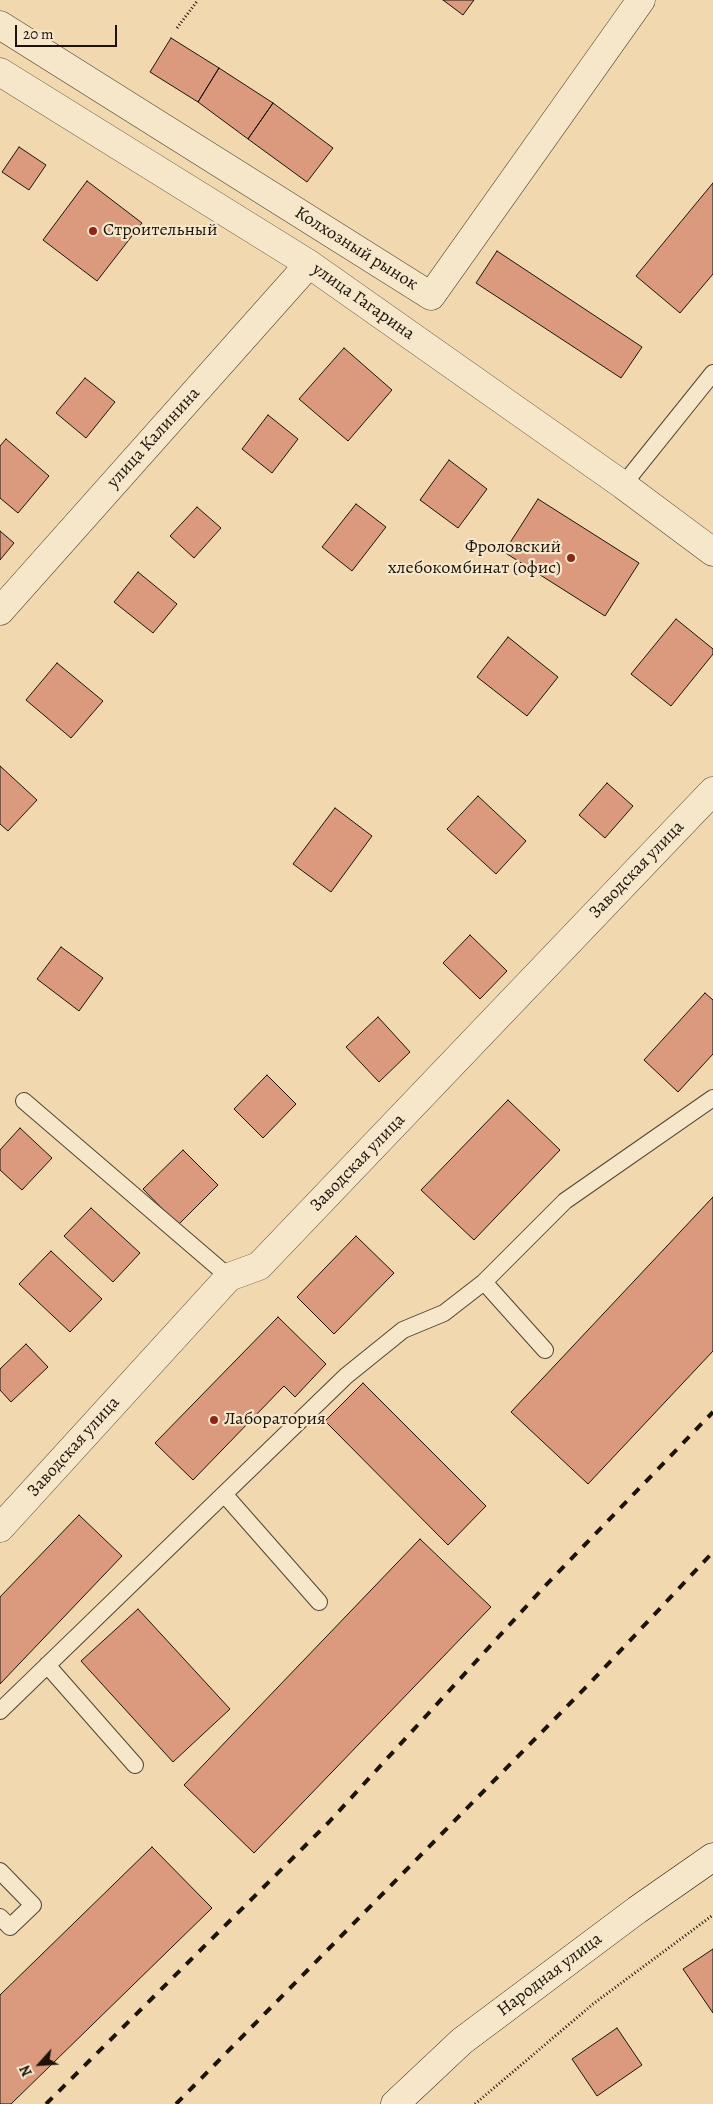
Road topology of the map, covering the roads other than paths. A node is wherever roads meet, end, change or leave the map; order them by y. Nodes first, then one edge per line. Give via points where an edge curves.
1 (641, 0) edge
2 (0, 24) edge
3 (0, 72) edge
4 (309, 264) junction
5 (713, 373) edge
6 (623, 485) junction
7 (713, 552) edge
8 (0, 612) edge
9 (713, 790) edge
10 (713, 1098) edge
11 (24, 1101) dead end
12 (229, 1276) junction
13 (484, 1282) junction
14 (545, 1350) dead end
15 (224, 1494) junction
16 (0, 1528) edge
17 (319, 1602) dead end
18 (47, 1665) junction
19 (0, 1711) edge
20 (136, 1765) dead end
21 (713, 1857) edge
22 (0, 1871) edge
23 (0, 1917) edge
24 (395, 2104) edge

1 - 2 street, Колхозный рынок via 431,296
3 - 4 street, улица Гагарина
4 - 6 street, улица Гагарина
4 - 8 street, улица Калинина
5 - 6 lane
6 - 7 street, улица Гагарина
9 - 12 street, Заводская улица via 259,1266
10 - 13 lane via 565,1201
11 - 12 lane
12 - 16 street, Заводская улица
13 - 14 lane
13 - 15 lane via 444,1313 403,1330 346,1376
15 - 17 lane
15 - 18 lane
18 - 19 lane
18 - 20 lane
21 - 24 street, Народная улица via 636,1910 462,2041
22 - 23 lane via 33,1905 10,1927

